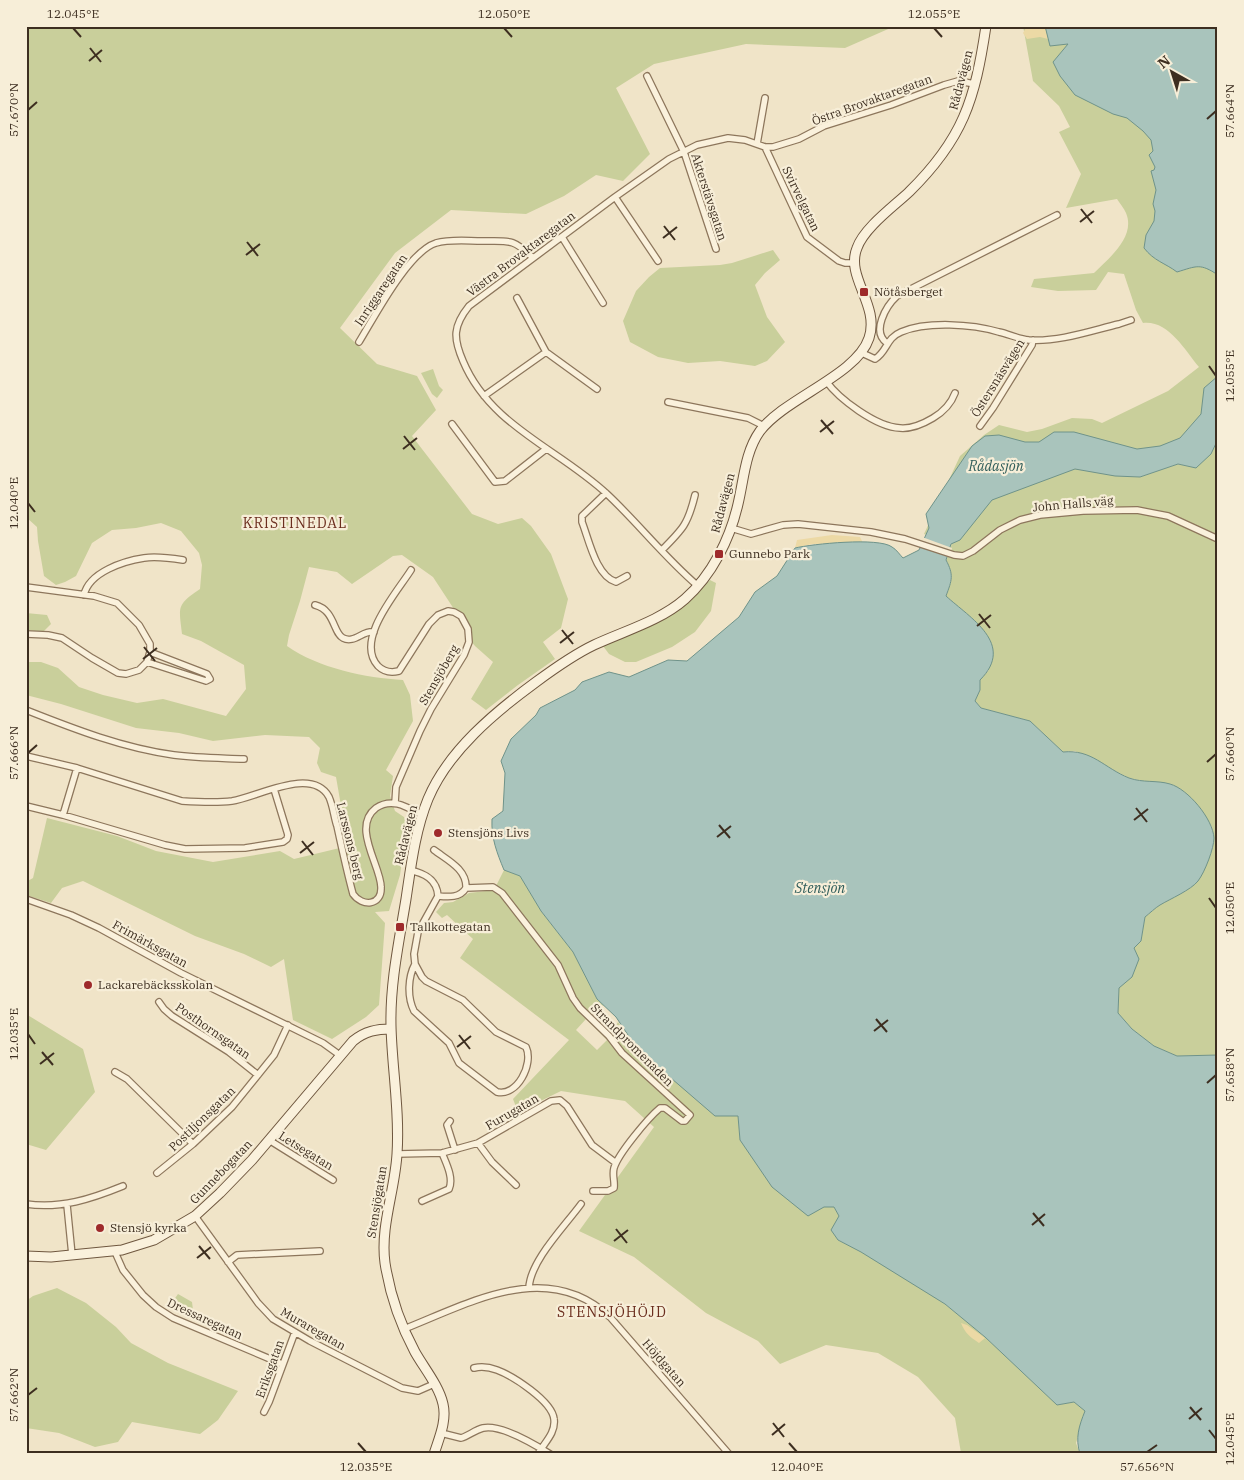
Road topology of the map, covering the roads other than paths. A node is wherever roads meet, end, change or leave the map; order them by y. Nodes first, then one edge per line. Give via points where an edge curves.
1 (986, 26) edge
2 (647, 76) dead end
3 (975, 84) junction
4 (765, 98) dead end
5 (758, 144) junction
6 (765, 147) junction
7 (684, 152) junction
8 (615, 197) junction
9 (1057, 215) dead end
10 (562, 237) junction
11 (716, 249) dead end
12 (533, 258) junction
13 (658, 261) dead end
14 (854, 263) junction
15 (517, 298) dead end
16 (603, 304) dead end
17 (1131, 320) dead end
18 (1033, 340) junction
19 (359, 342) dead end
20 (887, 343) junction
21 (546, 352) junction
22 (862, 353) junction
23 (826, 381) junction
24 (597, 389) dead end
25 (956, 393) dead end
26 (484, 396) junction
27 (668, 402) dead end
28 (452, 424) dead end
29 (764, 426) junction
30 (980, 426) dead end
31 (546, 449) junction
32 (606, 493) junction
33 (695, 495) dead end
34 (731, 528) junction
35 (1218, 539) edge
36 (662, 550) junction
37 (183, 560) dead end
38 (411, 570) dead end
39 (627, 576) dead end
40 (698, 586) junction
41 (26, 587) edge
42 (84, 595) junction
43 (316, 604) dead end
44 (374, 632) junction
45 (26, 634) edge
46 (150, 652) junction
47 (147, 662) junction
48 (26, 710) edge
49 (26, 756) edge
50 (244, 759) dead end
51 (77, 768) junction
52 (274, 789) junction
53 (395, 803) junction
54 (26, 806) edge
55 (64, 815) junction
56 (422, 815) junction
57 (434, 850) dead end
58 (409, 870) junction
59 (466, 888) junction
60 (438, 896) junction
61 (26, 899) edge
62 (415, 964) junction
63 (159, 1002) dead end
64 (288, 1025) junction
65 (392, 1029) junction
66 (341, 1056) junction
67 (115, 1072) dead end
68 (258, 1075) junction
69 (450, 1121) dead end
70 (269, 1140) junction
71 (478, 1143) junction
72 (193, 1144) junction
73 (455, 1150) junction
74 (442, 1153) junction
75 (397, 1154) junction
76 (616, 1163) junction
77 (157, 1173) dead end
78 (333, 1180) dead end
79 (516, 1185) dead end
80 (123, 1186) dead end
81 (593, 1191) dead end
82 (422, 1201) dead end
83 (26, 1204) edge
84 (581, 1204) dead end
85 (67, 1205) junction
86 (195, 1216) junction
87 (320, 1251) dead end
88 (114, 1252) junction
89 (72, 1255) junction
90 (26, 1256) edge
91 (228, 1262) junction
92 (529, 1288) junction
93 (404, 1329) junction
94 (295, 1332) junction
95 (282, 1364) junction
96 (474, 1368) dead end
97 (434, 1384) junction
98 (264, 1412) dead end
99 (441, 1433) junction
100 (539, 1451) edge
101 (434, 1454) edge
102 (550, 1454) edge
103 (729, 1454) edge

1 - 3 street, Rådavägen
2 - 7 street, Akterstävsgatan
3 - 6 street, Östra Brovaktaregatan via 958,81 944,85 824,126 799,139
3 - 14 street, Rådavägen via 961,124 944,153 864,235
4 - 5 street
5 - 6 street
5 - 7 street via 728,138 697,144
6 - 14 street, Svirvelgatan via 807,237 843,263
7 - 8 street
7 - 11 street, Akterstävsgatan
8 - 10 street, Västra Brovaktaregatan
8 - 13 street
9 - 20 street via 897,296 887,307 881,326 880,337
10 - 12 street, Västra Brovaktaregatan
10 - 16 street
12 - 19 street, Inriggaregatan via 520,245 508,241 454,241 426,248 415,257
12 - 26 street, Västra Brovaktaregatan via 469,306 458,322 456,342
14 - 22 street via 871,317 869,337
15 - 21 street
17 - 18 street, Östersnäsvägen via 1062,337
18 - 20 street, Östersnäsvägen via 980,328 936,326 905,330
18 - 30 street, Östersnäsvägen
20 - 22 street via 875,359
21 - 24 street
21 - 26 street
22 - 23 street, Rådavägen
23 - 25 street via 842,398 869,416 900,428 917,425 938,415
23 - 29 street, Rådavägen
26 - 31 street, Västra Brovaktaregatan via 509,422
27 - 29 street via 748,418
28 - 31 street via 495,482 505,481
29 - 34 street, Rådavägen via 748,457
31 - 32 street, Västra Brovaktaregatan
32 - 36 street, Västra Brovaktaregatan
32 - 39 street via 582,516 582,522 605,576 616,582
33 - 36 street via 690,516
34 - 35 street, John Halls väg via 752,534 798,524 871,532 960,556 1020,520 1083,511 1138,510 1174,519
34 - 40 street, Rådavägen
36 - 40 street, Västra Brovaktaregatan
37 - 42 street via 154,558 124,563 94,579
38 - 44 street, Stensjöberg via 386,607
40 - 56 street, Rådavägen via 660,616 593,645 557,666 489,719 441,776
41 - 42 street
42 - 46 street via 112,601 122,607 144,633
43 - 44 street via 326,610 343,638 353,639 367,631
44 - 53 street, Stensjöberg via 371,644 373,658 380,668 389,672 401,669 429,624 443,612 461,616 470,635 464,655 431,709 398,779
45 - 47 street via 62,638 118,673 135,672
46 - 47 street
46 - 47 street via 207,674 210,679 206,681
48 - 50 street via 145,750 202,758
49 - 51 street, Larssons berg
51 - 52 street, Larssons berg via 182,801 232,801
51 - 55 street
52 - 53 street, Larssons berg via 306,782 324,790 332,804 353,894 367,904 382,893 381,880 368,846 368,819 375,809
52 - 55 street via 287,840 245,848 165,845
53 - 56 street
54 - 55 street
56 - 58 street, Rådavägen
57 - 59 street via 461,871
58 - 60 street via 429,877 437,886
58 - 65 street, Rådavägen via 394,970
59 - 60 street via 458,896
59 - 76 street, Strandpromenaden via 493,887 502,893 558,965 580,1008 622,1053 690,1115 682,1121 665,1108 660,1108
60 - 62 street via 418,932
61 - 64 street, Frimärksgatan via 99,928 181,973
62 - 62 street via 410,986 414,1011 449,1043 458,1063 497,1092 508,1092 526,1071 529,1057 526,1047 496,1032 463,1000 426,981
63 - 68 street, Posthornsgatan via 172,1016 229,1052
64 - 66 street, Frimärksgatan
64 - 68 street, Postiljonsgatan via 274,1055
65 - 66 street, Gunnebogatan via 376,1029 361,1035
65 - 75 street, Stensjögatan
66 - 70 street, Gunnebogatan
67 - 72 street via 127,1079
68 - 72 street, Postiljonsgatan via 232,1107
69 - 73 street via 448,1125
70 - 78 street, Letsegatan
70 - 86 street, Gunnebogatan
71 - 73 street, Furugatan
71 - 76 street, Furugatan via 550,1101 560,1100 592,1145
71 - 79 street, Furugatan
72 - 77 street, Postiljonsgatan
73 - 74 street, Furugatan
74 - 75 street, Furugatan
74 - 82 street via 451,1186
75 - 93 street, Stensjögatan via 383,1248 392,1298
76 - 81 street via 614,1188
80 - 85 street
83 - 85 street
84 - 92 street via 534,1265
85 - 89 street
86 - 88 street, Gunnebogatan via 154,1240
86 - 91 street, Muraregatan
87 - 91 street via 237,1255
88 - 89 street, Gunnebogatan
88 - 95 street, Dressaregatan via 123,1270 156,1307 174,1318
89 - 90 street, Gunnebogatan
91 - 94 street, Muraregatan via 264,1311
92 - 93 street, Höjdgatan via 500,1292
92 - 103 street, Höjdgatan via 566,1291 602,1310
93 - 97 street, Stensjögatan
94 - 95 street, Eriksgatan
94 - 97 street, Muraregatan via 402,1388 418,1391
95 - 98 street, Eriksgatan
96 - 100 street via 482,1366 497,1370 532,1392 550,1408 554,1427
97 - 99 street, Stensjögatan via 444,1408
99 - 100 street via 460,1438 488,1428 519,1436
99 - 101 street, Stensjögatan
100 - 102 street

